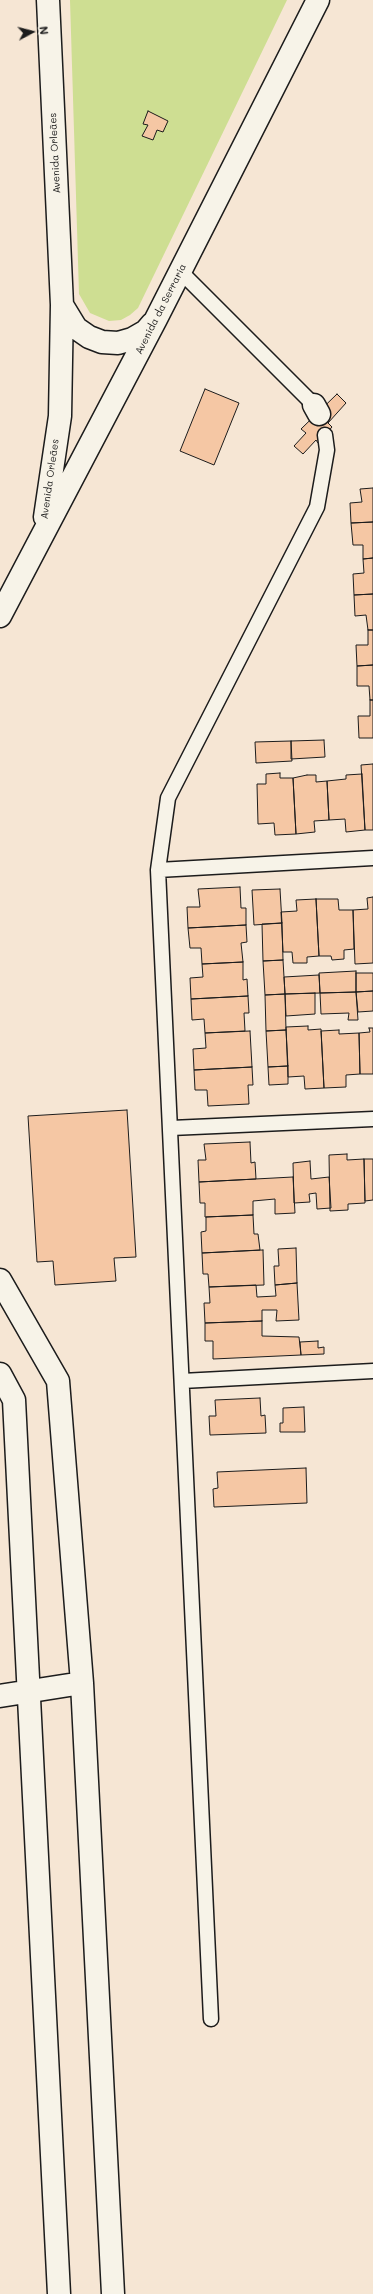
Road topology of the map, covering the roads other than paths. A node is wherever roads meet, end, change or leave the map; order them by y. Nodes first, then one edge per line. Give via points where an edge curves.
1 (48, 0) edge
2 (318, 0) edge
3 (180, 272) junction
4 (62, 305) junction
5 (156, 320) junction
6 (317, 409) dead end
7 (325, 435) dead end
8 (42, 534) junction
9 (0, 616) edge
10 (373, 858) edge
11 (158, 870) junction
12 (373, 1119) edge
13 (170, 1128) junction
14 (0, 1280) edge
15 (373, 1371) edge
16 (0, 1374) edge
17 (182, 1381) junction
18 (82, 1683) junction
19 (28, 1692) junction
20 (0, 1696) edge
21 (211, 2019) dead end
22 (59, 2294) edge
23 (113, 2294) edge

1 - 4 street, Avenida Orleães
2 - 3 street, Avenida da Serraria
3 - 5 street, Avenida da Serraria
3 - 6 lane
4 - 5 street, Avenida Orleães via 76,328 102,342 118,343 132,339 146,331
4 - 8 street, Avenida Orleães via 60,416
5 - 8 street, Avenida da Serraria
7 - 11 lane via 327,450 317,507 168,798
8 - 9 street, Avenida da Serraria
10 - 11 lane
11 - 13 lane
12 - 13 lane
13 - 17 lane
14 - 18 street via 58,1381
15 - 17 lane
16 - 19 street via 14,1400
17 - 21 lane
18 - 19 street
18 - 23 street
19 - 20 street
19 - 22 street

